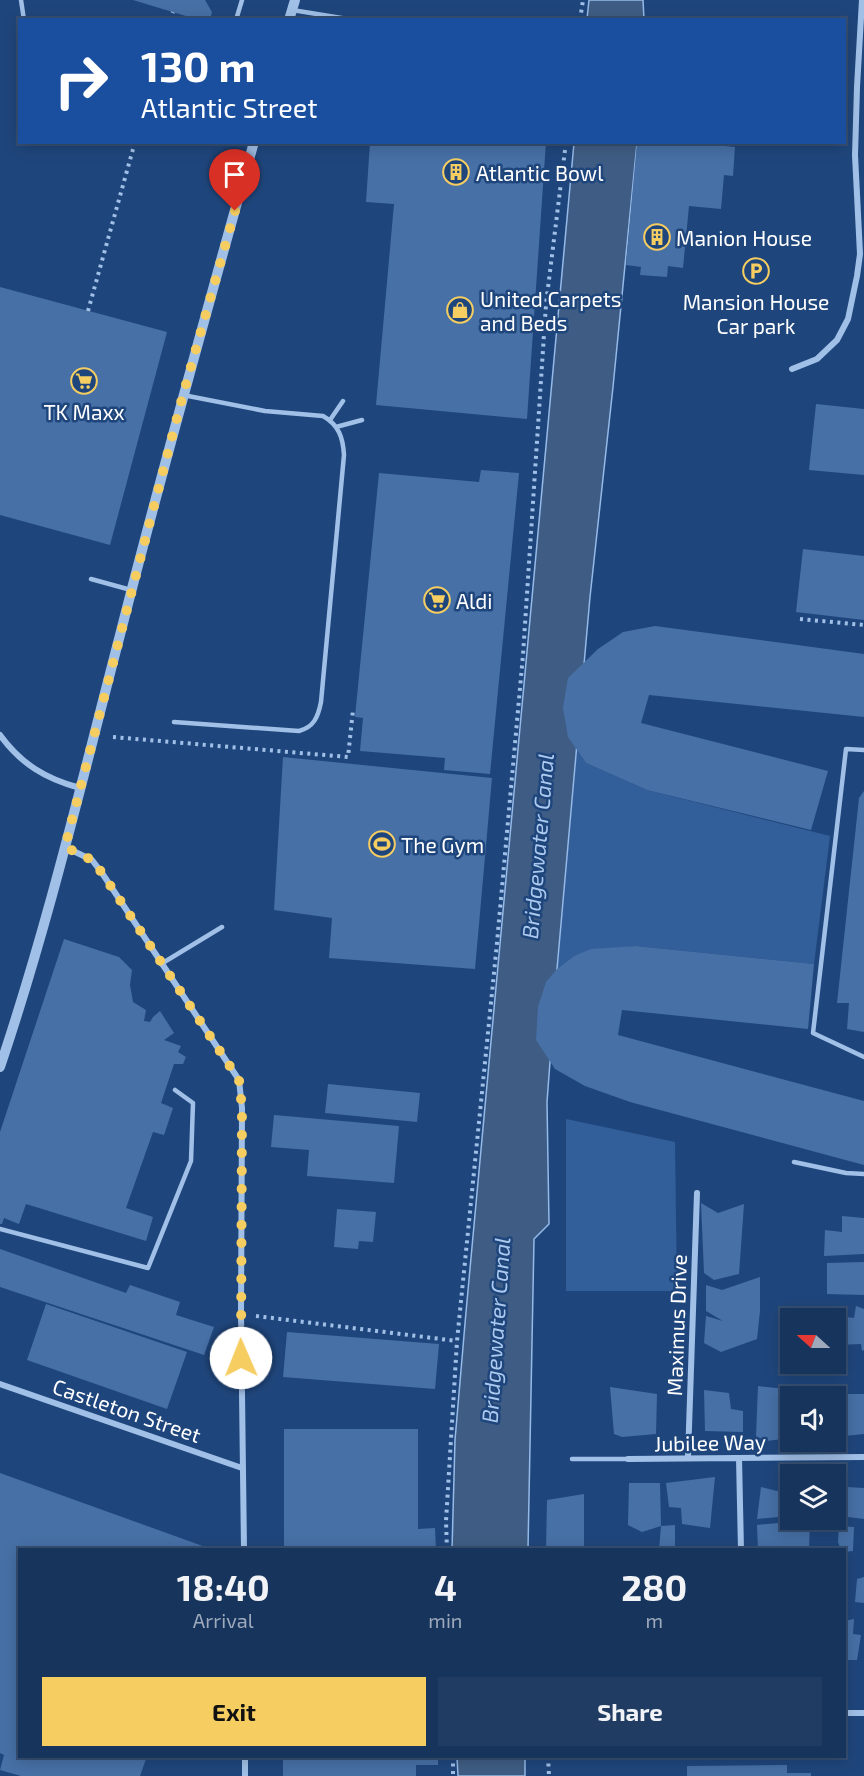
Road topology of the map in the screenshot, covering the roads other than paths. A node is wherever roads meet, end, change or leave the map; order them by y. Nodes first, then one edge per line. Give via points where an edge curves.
1 (21, 0) edge
2 (242, 0) edge
3 (862, 0) edge
4 (292, 10) edge
5 (24, 18) edge
6 (237, 18) edge
7 (342, 18) edge
8 (253, 144) edge
9 (860, 277) edge
10 (792, 369) dead end
11 (183, 395) junction
12 (344, 402) dead end
13 (330, 420) junction
14 (363, 420) dead end
15 (336, 427) junction
16 (91, 579) dead end
17 (131, 590) junction
18 (174, 722) dead end
19 (0, 735) edge
20 (864, 750) edge
21 (80, 788) junction
22 (65, 847) junction
23 (222, 927) dead end
24 (161, 964) junction
25 (864, 1056) edge
26 (0, 1067) edge
27 (175, 1090) dead end
28 (794, 1162) dead end
29 (864, 1174) edge
30 (697, 1193) dead end
31 (0, 1229) edge
32 (0, 1384) edge
33 (864, 1456) edge
34 (688, 1457) junction
35 (739, 1458) junction
36 (572, 1459) dead end
37 (628, 1459) joint
38 (242, 1468) junction
39 (244, 1548) edge
40 (741, 1548) edge
41 (846, 1713) edge
42 (864, 1713) edge
43 (245, 1758) edge
44 (245, 1776) edge

1 - 5 lane
2 - 6 lane
3 - 9 street via 856,132
4 - 7 lane
8 - 11 street
9 - 10 street via 848,319 837,340 817,359
11 - 13 lane
11 - 17 street
12 - 13 lane
13 - 15 lane
14 - 15 lane
15 - 18 lane via 344,454 321,702 315,722 300,731
16 - 17 lane
17 - 21 street
19 - 21 street via 44,776
20 - 25 lane via 846,749 813,1033
21 - 22 street
22 - 24 street via 97,866
22 - 26 street
23 - 24 lane
24 - 38 street via 239,1080
27 - 31 lane via 194,1102 191,1161 148,1268
28 - 29 lane
30 - 34 street, Maximus Drive
32 - 38 street, Castleton Street
33 - 35 street, Jubilee Way
34 - 35 street, Jubilee Way
34 - 37 street, Jubilee Way
35 - 40 street
36 - 37 lane
38 - 39 street
41 - 42 street
43 - 44 street

